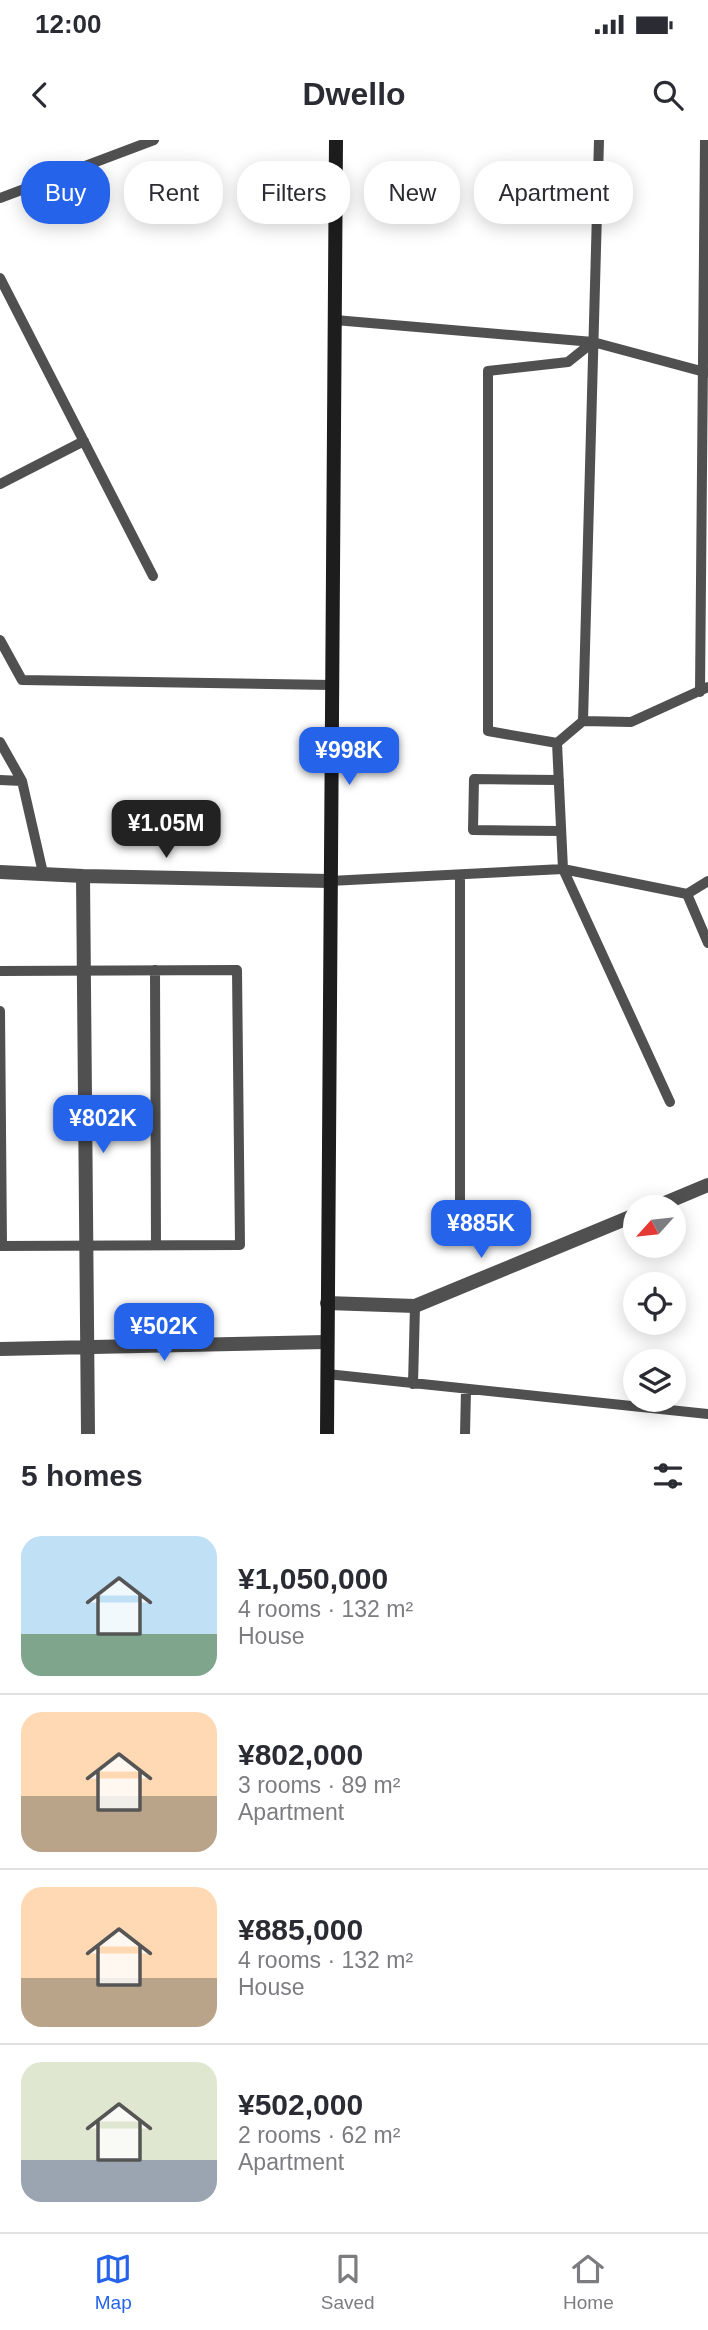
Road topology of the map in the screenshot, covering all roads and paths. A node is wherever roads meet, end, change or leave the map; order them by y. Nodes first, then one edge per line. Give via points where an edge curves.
1 (154, 140) edge
2 (336, 140) edge
3 (599, 140) edge
4 (705, 140) edge
5 (0, 198) edge
6 (0, 278) edge
7 (335, 320) junction
8 (593, 342) junction
9 (706, 372) edge
10 (84, 441) junction
11 (0, 484) edge
12 (153, 576) dead end
13 (0, 640) edge
14 (332, 685) junction
15 (704, 689) edge
16 (583, 721) junction
17 (0, 742) edge
18 (557, 743) junction
19 (0, 780) edge
20 (559, 780) junction
21 (22, 781) junction
22 (561, 831) junction
23 (563, 869) junction
24 (0, 872) edge
25 (43, 873) junction
26 (460, 875) junction
27 (83, 876) junction
28 (330, 881) junction
29 (708, 881) edge
30 (687, 894) junction
31 (708, 943) edge
32 (83, 970) junction
33 (155, 970) junction
34 (0, 971) edge
35 (0, 1011) edge
36 (670, 1102) dead end
37 (708, 1185) edge
38 (684, 1195) edge
39 (460, 1205) dead end
40 (623, 1220) edge
41 (86, 1245) junction
42 (156, 1245) junction
43 (1, 1246) edge
44 (327, 1303) junction
45 (415, 1306) junction
46 (327, 1342) junction
47 (87, 1347) junction
48 (0, 1349) edge
49 (327, 1374) junction
50 (413, 1384) junction
51 (466, 1390) junction
52 (708, 1414) edge
53 (88, 1434) edge
54 (327, 1434) edge
55 (465, 1434) edge

1 - 5 lane
2 - 7 main road
3 - 8 lane
4 - 9 lane
6 - 10 lane
7 - 8 lane
7 - 14 main road
8 - 9 lane
8 - 16 lane
8 - 18 lane via 568,362 488,371 488,730
9 - 15 lane
10 - 11 lane
10 - 12 lane
13 - 14 lane via 22,680
14 - 28 main road
15 - 16 lane via 631,722
16 - 18 lane
17 - 21 lane
18 - 20 lane
19 - 21 lane
20 - 22 lane
20 - 22 lane via 474,779 473,830
21 - 25 lane
22 - 23 lane
23 - 26 lane
23 - 30 lane
23 - 36 lane
24 - 25 street
25 - 27 street
26 - 28 lane
26 - 39 lane
27 - 28 street
27 - 32 street
28 - 44 main road
29 - 30 lane
30 - 31 lane
32 - 33 lane
32 - 34 lane
32 - 41 street
33 - 42 lane
33 - 42 lane via 237,970 240,1245
35 - 43 lane
37 - 38 street
40 - 45 street
41 - 42 lane
41 - 43 lane
41 - 47 street
44 - 45 street
44 - 46 main road
45 - 50 lane
46 - 47 street
46 - 49 main road
47 - 48 street
47 - 53 street
49 - 50 lane
49 - 54 main road
50 - 51 lane
51 - 52 lane
51 - 55 lane

